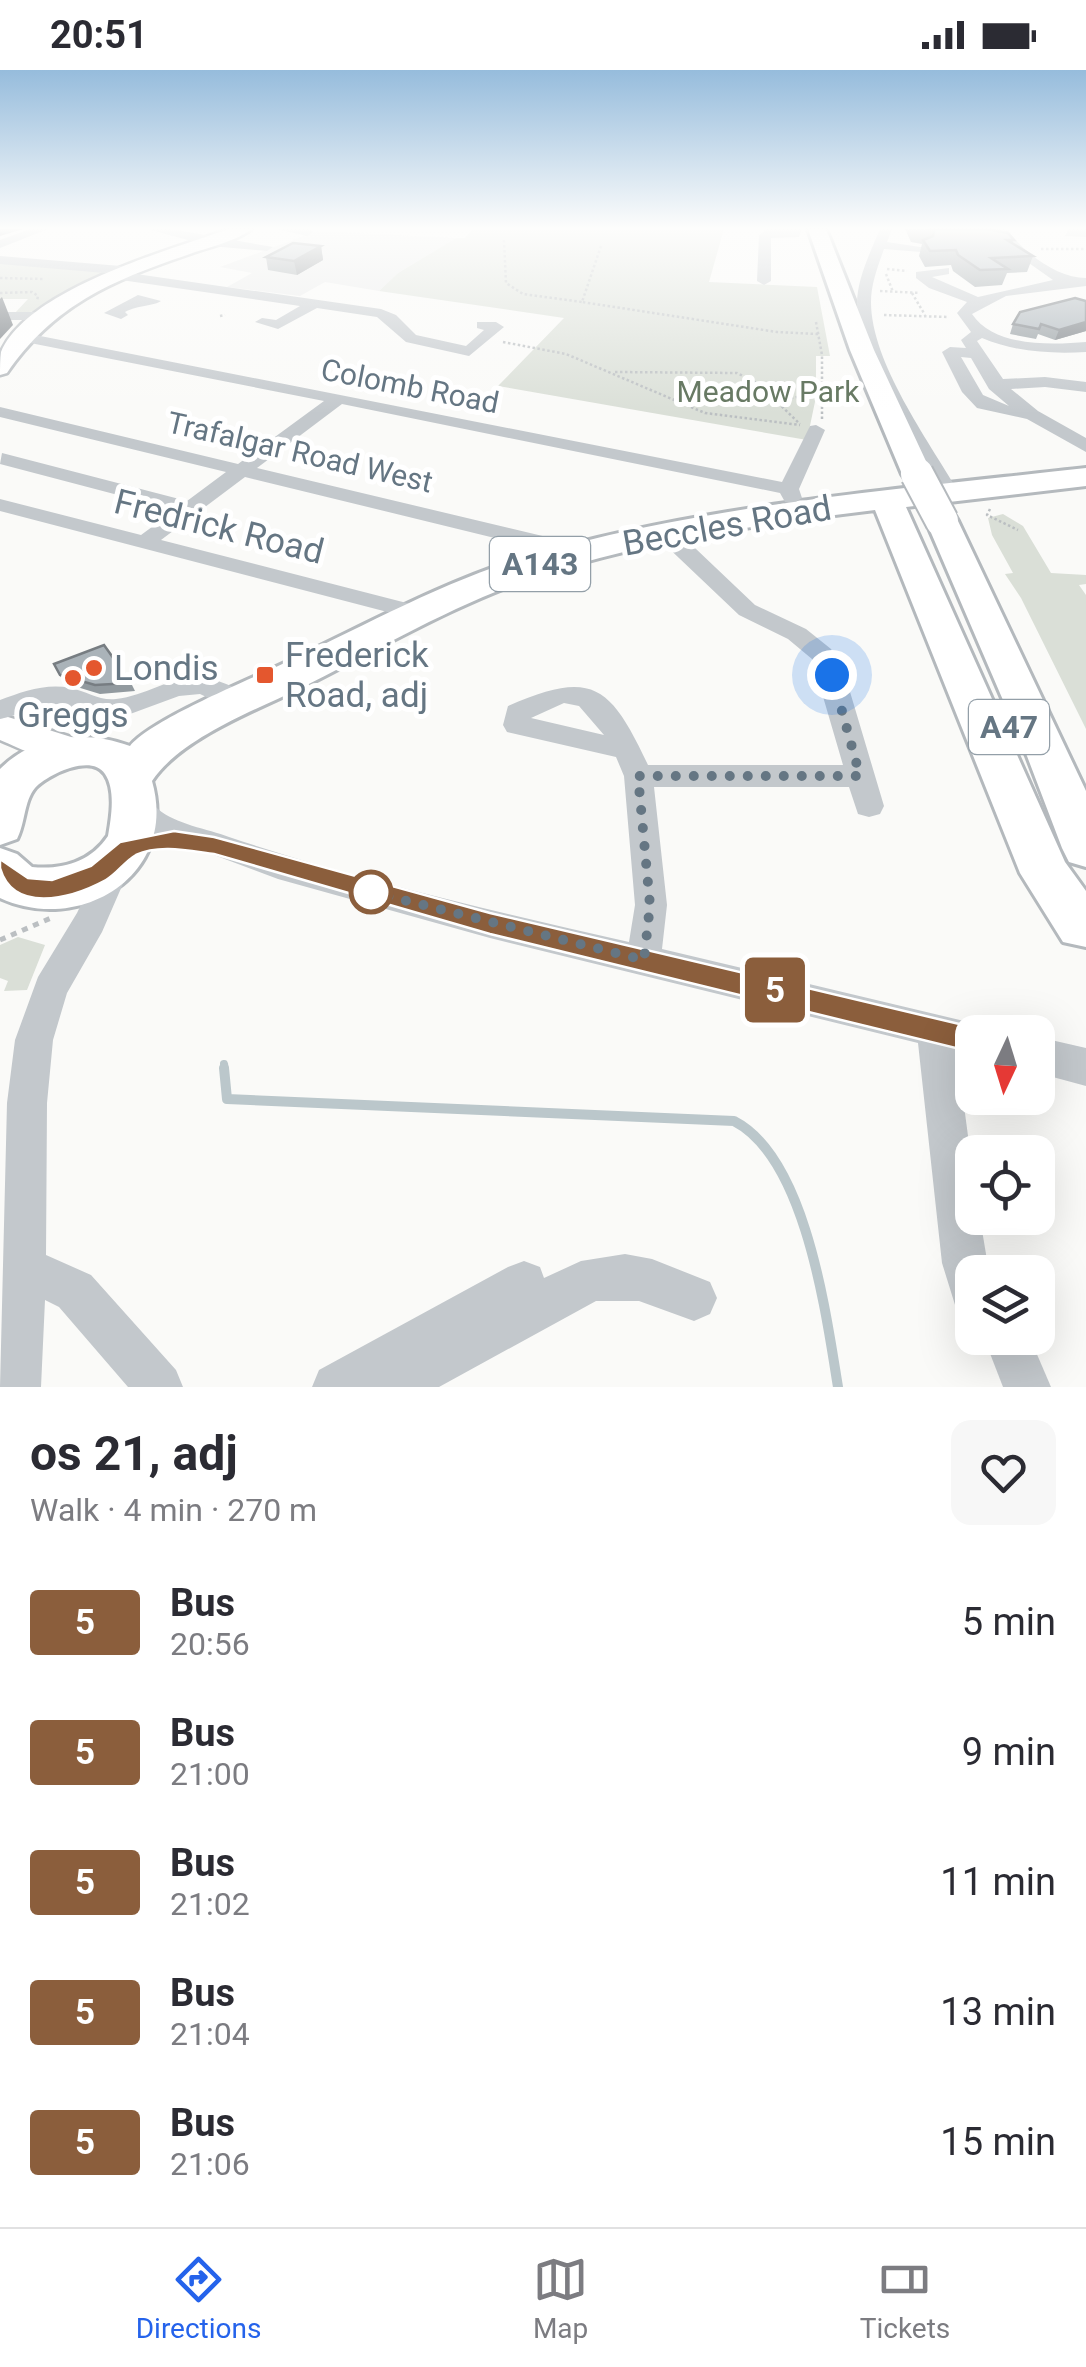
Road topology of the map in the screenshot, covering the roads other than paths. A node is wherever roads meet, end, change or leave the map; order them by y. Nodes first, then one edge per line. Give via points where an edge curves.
1 (90, 290) edge
2 (174, 290) edge
3 (237, 290) edge
4 (256, 290) edge
5 (303, 290) edge
6 (826, 290) edge
7 (840, 290) edge
8 (868, 290) edge
9 (948, 290) edge
10 (1004, 290) edge
11 (253, 292) junction
12 (383, 293) dead end
13 (290, 298) junction
14 (977, 301) junction
15 (315, 302) junction
16 (358, 310) junction
17 (121, 315) dead end
18 (0, 316) edge
19 (35, 316) junction
20 (300, 329) dead end
21 (492, 330) road end
22 (980, 332) junction
23 (20, 337) junction
24 (1086, 347) edge
25 (469, 351) junction
26 (976, 354) junction
27 (0, 360) edge
28 (454, 364) dead end
29 (995, 385) junction
30 (1086, 388) edge
31 (338, 400) junction
32 (0, 412) edge
33 (1036, 417) junction
34 (816, 433) road end
35 (1086, 446) edge
36 (2, 459) edge
37 (244, 469) junction
38 (1086, 477) edge
39 (802, 498) junction
40 (0, 505) edge
41 (191, 508) junction
42 (934, 510) junction
43 (667, 534) junction
44 (142, 544) junction
45 (586, 553) junction
46 (422, 614) junction
47 (228, 706) junction
48 (3, 719) edge
49 (78, 752) junction
50 (860, 776) junction
51 (12, 778) edge
52 (132, 788) junction
53 (1086, 788) edge
54 (869, 806) dead end
55 (0, 826) edge
56 (214, 846) junction
57 (1086, 848) edge
58 (122, 854) junction
59 (25, 889) edge
60 (1084, 932) edge
61 (71, 955) junction
62 (644, 960) junction
63 (954, 1035) edge
64 (1055, 1059) edge
65 (1086, 1067) edge
66 (13, 1220) edge
67 (964, 1255) edge
68 (24, 1280) junction
69 (524, 1283) dead end
70 (694, 1298) dead end
71 (1014, 1355) edge
72 (17, 1387) edge
73 (159, 1387) edge
74 (336, 1387) edge
75 (392, 1387) edge
76 (1027, 1387) edge

1 - 19 main road
2 - 17 street via 111,312
3 - 11 street
4 - 11 street
5 - 13 street
6 - 42 highway, A47 via 845,350
7 - 42 highway, A47
8 - 42 street via 867,324
9 - 14 street
10 - 14 street
11 - 13 street
12 - 16 street
13 - 15 street
14 - 22 street via 964,318
15 - 16 street
15 - 20 street via 270,323
16 - 25 street via 390,317 411,339
18 - 19 street
19 - 23 main road
21 - 25 street
22 - 24 street via 1034,346
22 - 26 street via 969,340
23 - 27 main road
23 - 31 street, Colomb Road
25 - 28 street
26 - 29 street
26 - 33 street via 950,352 978,403
29 - 30 street
29 - 33 street
31 - 37 street
31 - 39 street, Colomb Road
32 - 37 street, Trafalgar Road West
33 - 35 street
34 - 39 street
36 - 41 street
37 - 41 street
37 - 45 street, Trafalgar Road West
38 - 42 highway, Beccles Road via 1030,484 987,502
39 - 42 highway, Beccles Road / A143
39 - 43 highway, Beccles Road / A143
40 - 44 street, Fredrick Road
41 - 44 street
42 - 53 highway, A47 via 1076,755
42 - 57 highway, A47
42 - 60 highway, A47 via 1045,873
43 - 45 highway, Beccles Road / A143
43 - 50 street via 748,610 822,655
44 - 46 street, Fredrick Road
45 - 46 highway, Beccles Road / A143 via 536,565
46 - 47 highway, Beccles Road / A143
47 - 48 street via 218,687 188,685 106,710 58,695 37,697
47 - 49 highway, Beccles Road / A143
47 - 52 highway, Beccles Road / A143 via 148,752
48 - 49 main road via 38,742
48 - 51 main road
49 - 51 highway, Beccles Road
49 - 52 highway via 113,757
50 - 54 street
50 - 62 street via 633,763 650,905
51 - 55 highway
52 - 56 street via 142,811 158,824
52 - 58 highway
56 - 58 street via 162,840
56 - 62 street
58 - 59 highway via 66,886
58 - 61 street
59 - 61 street via 70,922
61 - 66 street via 50,988 34,1040
62 - 63 street
63 - 67 street
64 - 65 street
66 - 68 street
68 - 72 street
68 - 73 street via 48,1277 75,1291
69 - 74 street
70 - 75 street via 635,1276 603,1275
71 - 76 street

